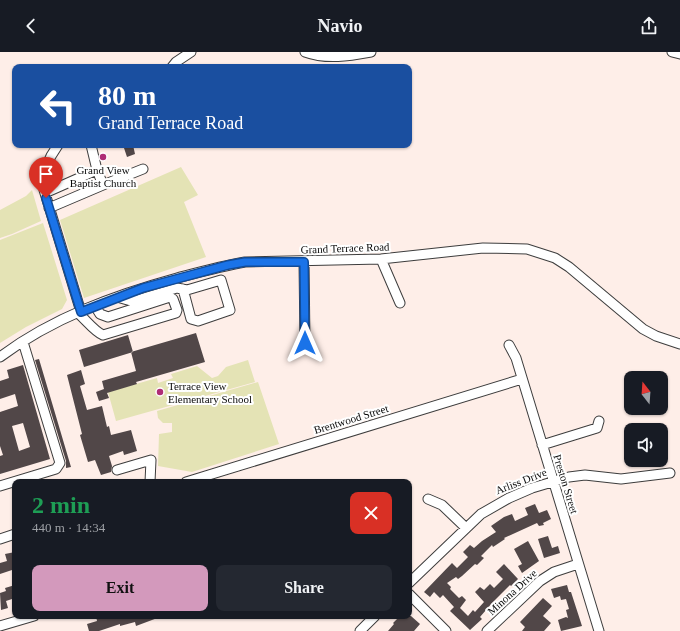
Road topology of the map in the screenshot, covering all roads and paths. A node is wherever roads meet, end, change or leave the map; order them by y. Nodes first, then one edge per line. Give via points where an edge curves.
1 (191, 52) edge
2 (305, 52) edge
3 (371, 52) edge
4 (672, 52) edge
5 (680, 54) edge
6 (174, 64) edge
7 (56, 148) edge
8 (92, 148) edge
9 (143, 169) dead end
10 (97, 170) junction
11 (103, 185) junction
12 (45, 193) junction
13 (49, 208) junction
14 (381, 259) junction
15 (304, 262) junction
16 (217, 268) junction
17 (177, 278) junction
18 (221, 280) junction
19 (181, 289) junction
20 (117, 297) junction
21 (400, 303) dead end
22 (95, 306) junction
23 (79, 312) junction
24 (23, 342) junction
25 (305, 343) dead end
26 (680, 344) edge
27 (509, 345) dead end
28 (0, 357) edge
29 (522, 379) junction
30 (599, 421) dead end
31 (542, 445) junction
32 (117, 470) dead end
33 (670, 473) dead end
34 (23, 479) edge
35 (150, 479) edge
36 (204, 479) edge
37 (553, 481) junction
38 (12, 482) edge
39 (0, 486) edge
40 (428, 500) dead end
41 (466, 528) junction
42 (12, 535) edge
43 (0, 539) edge
44 (578, 564) junction
45 (412, 580) edge
46 (412, 597) edge
47 (24, 619) edge
48 (372, 619) edge
49 (0, 626) edge
50 (360, 631) edge
51 (446, 631) edge
52 (487, 631) edge
53 (599, 631) edge

1 - 6 street
2 - 3 street via 333,57
4 - 5 street
7 - 12 street via 46,167
8 - 10 street
9 - 11 street
10 - 11 street
10 - 12 street
11 - 13 street
12 - 13 street
13 - 23 street
14 - 15 street, Grand Terrace Road
14 - 21 street
14 - 26 street, Grand Terrace Road via 483,248 527,249 555,258 643,329
15 - 16 street, Grand Terrace Road via 245,262
15 - 25 street
16 - 17 street, Grand Terrace Road
16 - 18 street
17 - 19 street
17 - 20 street, Grand Terrace Road
18 - 19 street via 187,290
18 - 19 street via 230,310 198,321 191,319
19 - 20 street via 176,288 132,301
20 - 22 street, Grand Terrace Road
22 - 23 street, Grand Terrace Road
22 - 23 street via 100,314 108,317 170,297 177,310 176,313 103,335 97,333
23 - 24 street, Grand Terrace Road via 56,322
24 - 28 street, Grand Terrace Road
24 - 34 street via 60,463 56,469
27 - 29 street, Preston Street
29 - 31 street, Preston Street
29 - 36 street, Brentwood Street
30 - 31 street via 597,428
31 - 37 street, Preston Street
32 - 35 street via 151,460
33 - 37 street, Arliss Drive via 621,479 585,475
37 - 41 street, Arliss Drive via 496,504
37 - 44 street, Preston Street
38 - 39 street
40 - 41 street via 442,505
41 - 45 street, Arliss Drive
42 - 43 street
44 - 52 street, Minona Drive via 554,572 540,581
44 - 53 street, Preston Street
46 - 51 street
47 - 49 street
48 - 50 street

